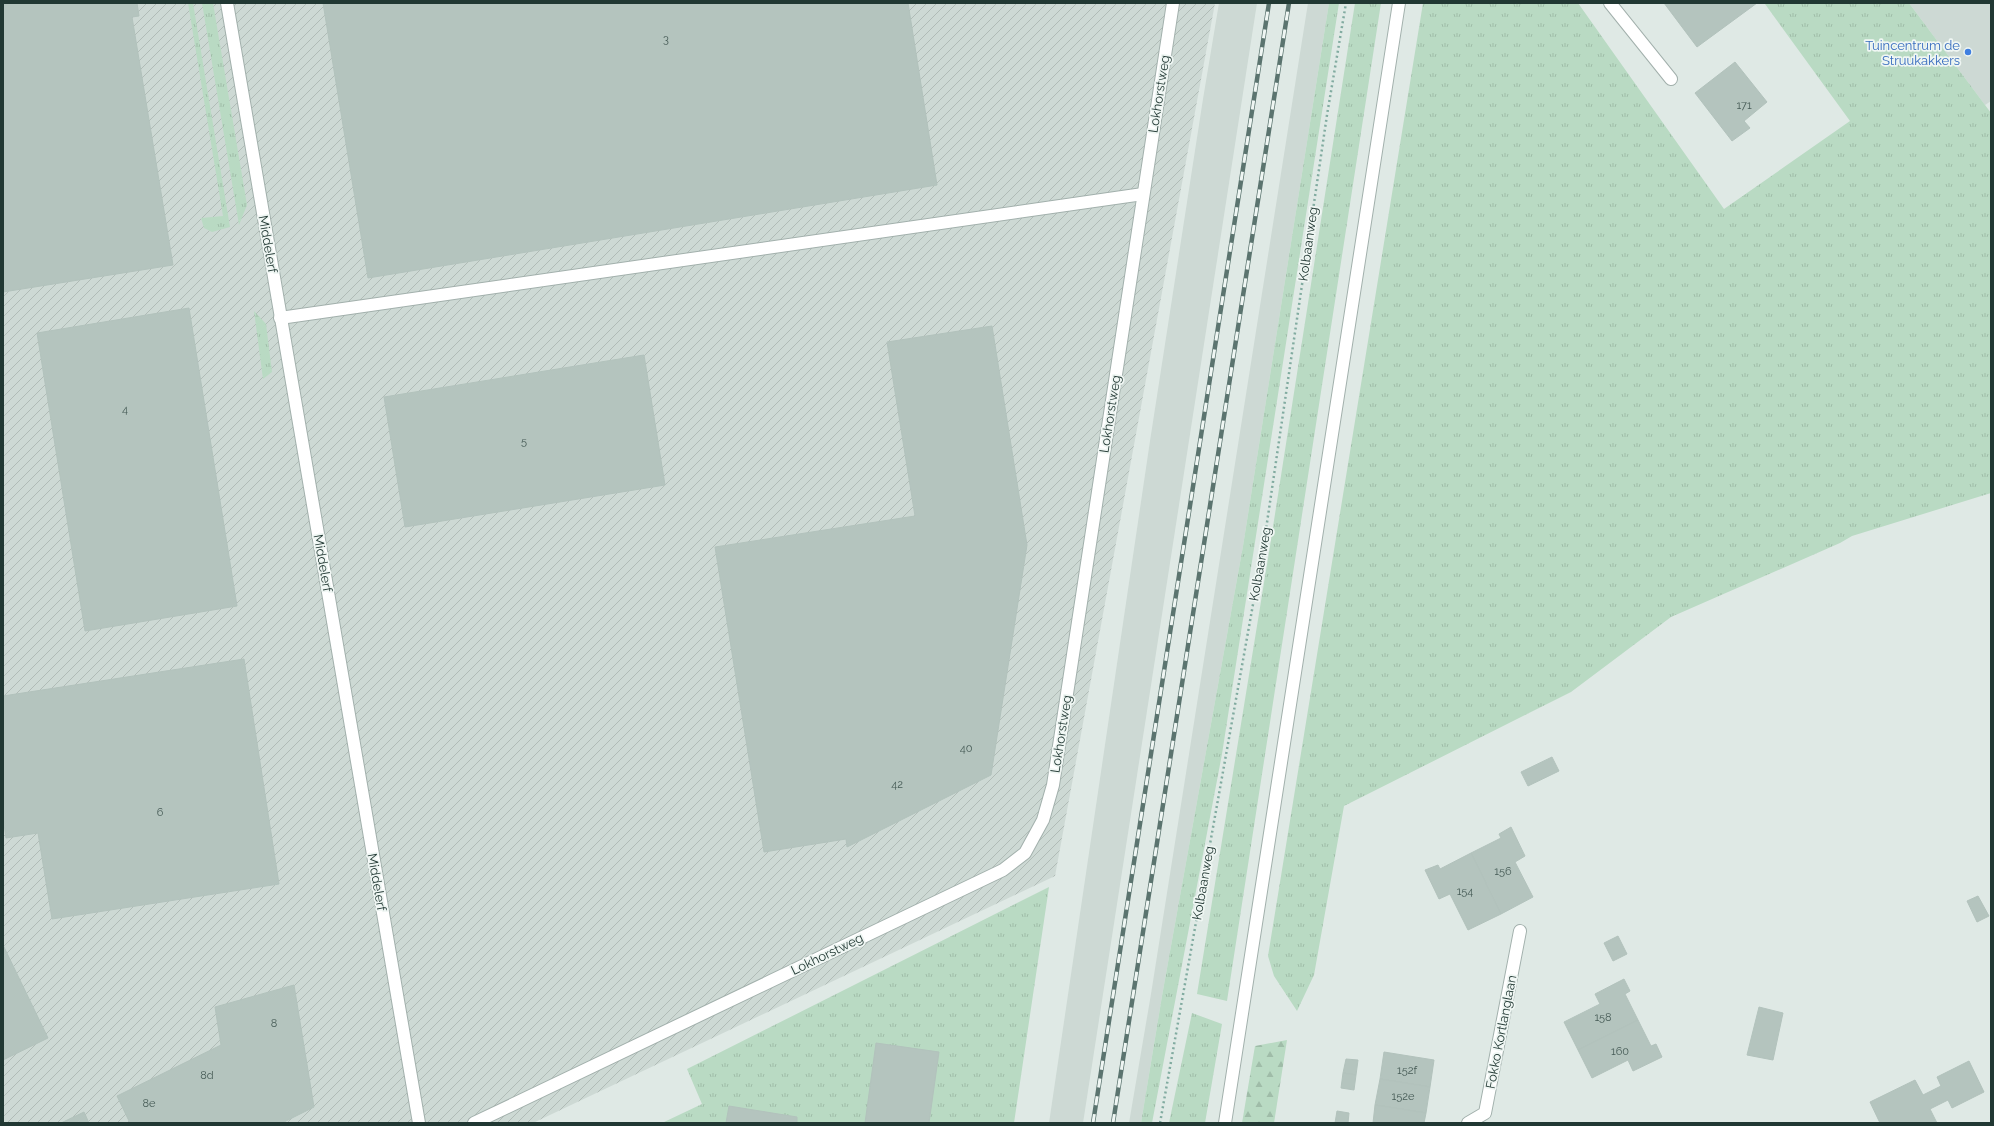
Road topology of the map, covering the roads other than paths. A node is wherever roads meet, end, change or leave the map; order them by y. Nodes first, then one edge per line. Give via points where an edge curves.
1 (227, 3) edge
2 (1173, 3) edge
3 (1399, 3) edge
4 (1610, 3) edge
5 (1670, 79) dead end
6 (1143, 194) junction
7 (280, 318) junction
8 (1520, 930) dead end
9 (419, 1123) edge
10 (474, 1123) edge
11 (1225, 1123) edge
12 (1468, 1123) edge

1 - 7 street, Middelerf
2 - 6 street, Lokhorstweg
3 - 11 street
4 - 5 street
6 - 7 street
6 - 10 street, Lokhorstweg via 1053,785 1043,820 1025,853 1003,870
7 - 9 street, Middelerf
8 - 12 street, Fokko Kortlanglaan via 1485,1113

